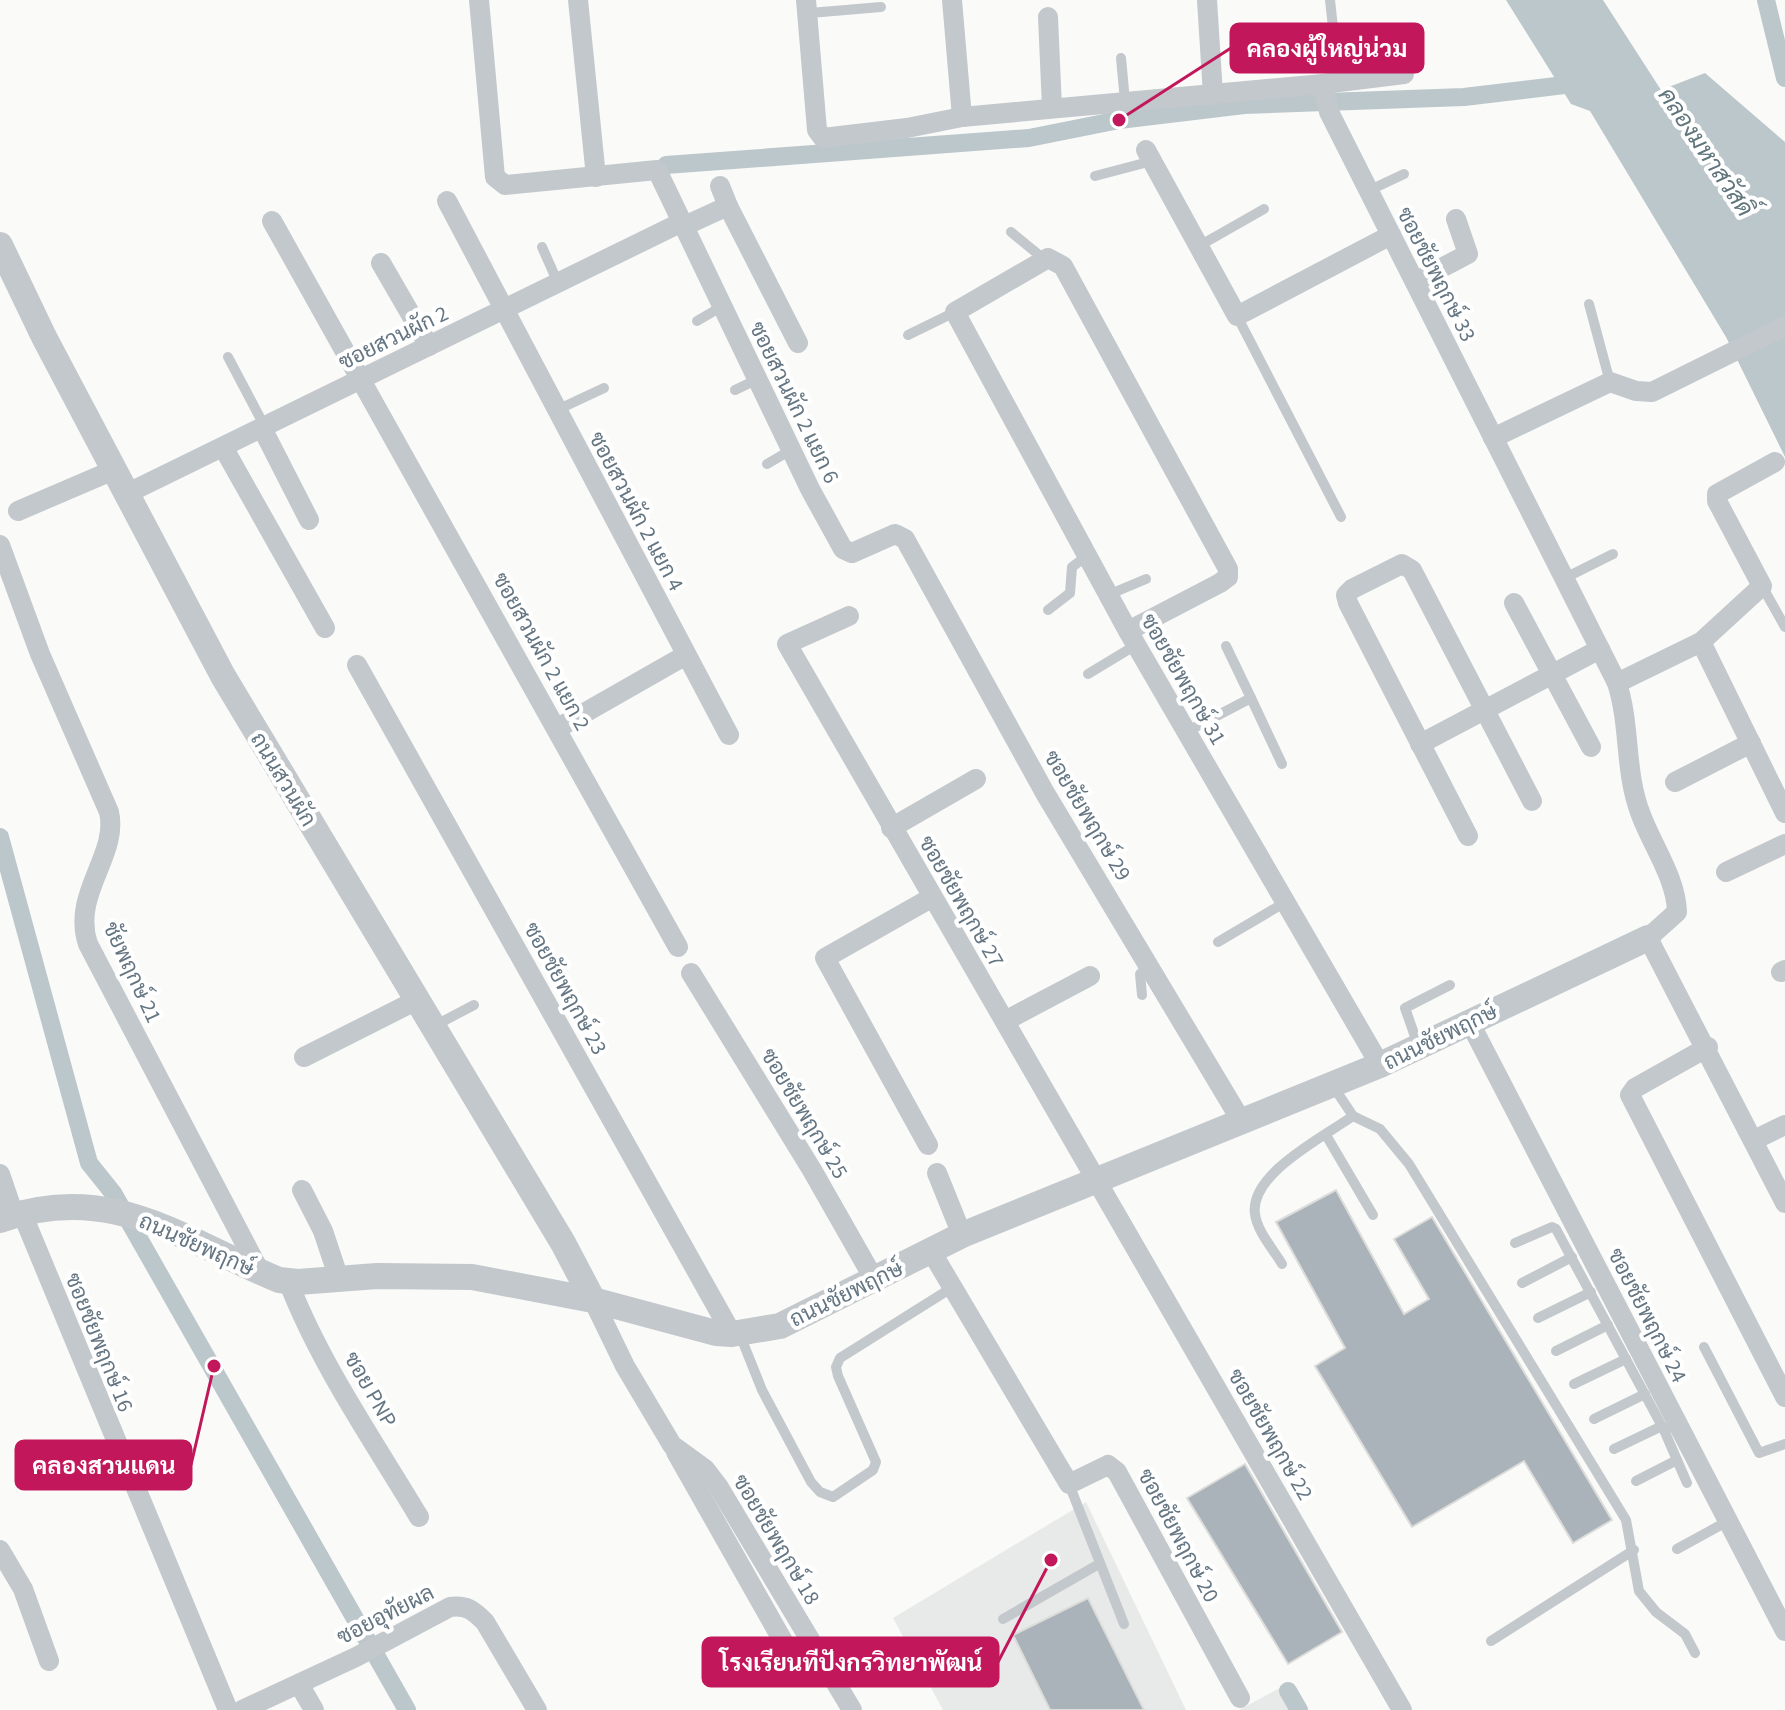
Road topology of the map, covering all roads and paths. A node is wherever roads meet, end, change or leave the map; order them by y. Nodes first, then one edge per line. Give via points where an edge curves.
1 (479, 0) edge
2 (578, 0) edge
3 (952, 0) edge
4 (1207, 0) edge
5 (1330, 0) edge
6 (808, 6) edge
7 (881, 7) dead end
8 (1048, 17) dead end
9 (1121, 58) dead end
10 (1404, 74) dead end
11 (1328, 89) junction
12 (1213, 95) junction
13 (1125, 101) junction
14 (1052, 108) junction
15 (962, 117) junction
16 (1149, 155) joint
17 (1404, 174) dead end
18 (1095, 176) dead end
19 (596, 177) junction
20 (720, 186) dead end
21 (1368, 191) junction
22 (447, 201) dead end
23 (728, 206) junction
24 (1264, 209) dead end
25 (1456, 219) dead end
26 (272, 221) dead end
27 (681, 225) junction
28 (1011, 232) dead end
29 (1391, 235) junction
30 (0, 245) edge
31 (1199, 246) junction
32 (542, 247) dead end
33 (1044, 259) junction
34 (381, 263) dead end
35 (1415, 282) junction
36 (558, 283) junction
37 (1589, 304) dead end
38 (721, 307) junction
39 (504, 309) junction
40 (955, 312) junction
41 (1237, 316) junction
42 (697, 321) dead end
43 (1785, 326) edge
44 (908, 335) dead end
45 (798, 343) dead end
46 (429, 346) junction
47 (228, 357) dead end
48 (362, 380) junction
49 (756, 380) junction
50 (1610, 382) junction
51 (604, 388) dead end
52 (735, 390) dead end
53 (557, 410) junction
54 (263, 427) junction
55 (1493, 438) junction
56 (223, 447) junction
57 (791, 450) junction
58 (1775, 462) dead end
59 (767, 464) dead end
60 (116, 469) junction
61 (126, 494) junction
62 (18, 511) dead end
63 (1341, 517) dead end
64 (309, 520) dead end
65 (895, 534) joint
66 (0, 545) edge
67 (1613, 554) dead end
68 (1087, 556) junction
69 (1565, 578) junction
70 (1146, 579) dead end
71 (1762, 586) junction
72 (1108, 595) junction
73 (1514, 603) dead end
74 (1048, 610) dead end
75 (849, 616) dead end
76 (1785, 627) edge
77 (325, 628) dead end
78 (1132, 638) junction
79 (1701, 642) junction
80 (1226, 646) dead end
81 (1600, 649) junction
82 (686, 655) junction
83 (357, 665) dead end
84 (1088, 674) dead end
85 (1552, 674) junction
86 (1617, 683) junction
87 (1251, 698) junction
88 (1486, 709) junction
89 (558, 728) junction
90 (1186, 732) junction
91 (729, 735) dead end
92 (1751, 743) junction
93 (1420, 744) junction
94 (1591, 747) dead end
95 (1282, 764) dead end
96 (976, 779) dead end
97 (1675, 782) dead end
98 (1532, 801) dead end
99 (1785, 813) edge
100 (891, 828) junction
101 (1468, 836) dead end
102 (1785, 844) edge
103 (1726, 872) dead end
104 (931, 898) junction
105 (1284, 903) junction
106 (1648, 938) junction
107 (1218, 942) dead end
108 (678, 947) dead end
109 (1151, 964) junction
110 (691, 973) dead end
111 (1090, 976) dead end
112 (1450, 985) dead end
113 (1142, 995) dead end
114 (417, 1000) junction
115 (474, 1005) dead end
116 (1005, 1021) junction
117 (1469, 1021) junction
118 (432, 1027) junction
119 (1418, 1045) junction
120 (1708, 1047) junction
121 (304, 1057) dead end
122 (1380, 1065) junction
123 (1332, 1084) junction
124 (1353, 1116) junction
125 (1242, 1122) junction
126 (1785, 1125) edge
127 (1326, 1135) junction
128 (1754, 1140) junction
129 (928, 1145) dead end
130 (937, 1173) dead end
131 (0, 1174) edge
132 (1097, 1181) junction
133 (302, 1190) dead end
134 (1785, 1203) edge
135 (1373, 1215) dead end
136 (12, 1216) edge
137 (962, 1235) junction
138 (1515, 1243) dead end
139 (931, 1251) junction
140 (1572, 1257) junction
141 (1282, 1264) dead end
142 (260, 1272) junction
143 (339, 1279) junction
144 (874, 1279) junction
145 (288, 1281) junction
146 (1522, 1283) dead end
147 (953, 1287) junction
148 (1591, 1292) junction
149 (593, 1300) junction
150 (1538, 1318) dead end
151 (1608, 1325) junction
152 (736, 1334) junction
153 (1704, 1347) dead end
154 (1556, 1351) dead end
155 (1626, 1359) junction
156 (1574, 1384) dead end
157 (1645, 1394) junction
158 (1785, 1397) edge
159 (1594, 1419) dead end
160 (1668, 1426) junction
161 (1785, 1444) edge
162 (672, 1445) junction
163 (1614, 1449) dead end
164 (1677, 1460) junction
165 (1636, 1481) dead end
166 (1687, 1483) dead end
167 (1069, 1484) junction
168 (419, 1517) dead end
169 (1728, 1521) junction
170 (1677, 1549) dead end
171 (0, 1550) edge
172 (1634, 1550) junction
173 (1099, 1564) junction
174 (1003, 1619) dead end
175 (1124, 1624) dead end
176 (1785, 1631) edge
177 (1491, 1641) dead end
178 (1695, 1653) dead end
179 (792, 1657) dead end
180 (49, 1661) dead end
181 (299, 1684) junction
182 (1240, 1698) dead end
183 (228, 1710) edge
184 (242, 1710) edge
185 (314, 1710) edge
186 (537, 1710) edge
187 (852, 1710) edge
188 (1402, 1710) edge

1 - 19 street via 495,177 505,185
2 - 19 street
3 - 15 street
4 - 12 street
5 - 11 lane
6 - 7 lane
6 - 15 street via 817,130 823,138
8 - 14 street
9 - 13 lane
10 - 11 street
11 - 12 street
11 - 21 street, ซอยชัยพฤกษ์ 33
12 - 13 street
13 - 14 street
14 - 15 street
16 - 18 lane
16 - 31 street
17 - 21 lane
19 - 27 street, ซอยสวนผัก 2 แยก 6 via 657,170
20 - 23 street
21 - 29 street, ซอยชัยพฤกษ์ 33
22 - 39 street, ซอยสวนผัก 2 แยก 4
23 - 27 street, ซอยสวนผัก 2
23 - 45 street
24 - 31 lane
25 - 35 street via 1468,254
26 - 48 street, ซอยสวนผัก 2 แยก 2
27 - 36 street, ซอยสวนผัก 2
27 - 38 street, ซอยสวนผัก 2 แยก 6
28 - 33 lane
29 - 35 street, ซอยชัยพฤกษ์ 33
29 - 41 street
30 - 60 street, ถนนสวนผัก
31 - 41 street
32 - 36 lane
33 - 40 street
33 - 78 street via 1054,258 1063,266 1228,569 1220,583
34 - 46 street
35 - 55 street, ซอยชัยพฤกษ์ 33
36 - 39 street, ซอยสวนผัก 2
37 - 50 lane
38 - 42 lane
38 - 49 street, ซอยสวนผัก 2 แยก 6
39 - 46 street, ซอยสวนผัก 2
39 - 53 street, ซอยสวนผัก 2 แยก 4
40 - 44 lane
40 - 68 street, ซอยชัยพฤกษ์ 31
41 - 63 lane
43 - 50 street via 1652,392
46 - 48 street, ซอยสวนผัก 2
47 - 54 lane
48 - 54 street, ซอยสวนผัก 2
48 - 89 street, ซอยสวนผัก 2 แยก 2
49 - 52 lane
49 - 57 street, ซอยสวนผัก 2 แยก 6
50 - 55 street
51 - 53 lane
53 - 82 street, ซอยสวนผัก 2 แยก 4
54 - 56 street, ซอยสวนผัก 2
54 - 64 street
55 - 69 street, ซอยชัยพฤกษ์ 33
56 - 61 street, ซอยสวนผัก 2
56 - 77 street
57 - 59 lane
57 - 65 street, ซอยสวนผัก 2 แยก 6 via 847,552
58 - 71 street via 1717,494
60 - 61 street, ถนนสวนผัก
60 - 62 street
61 - 114 street, ถนนสวนผัก via 261,742
65 - 109 street, ซอยชัยพฤกษ์ 29 via 905,539 1045,793
66 - 142 street, ชัยพฤกษ์ 21 via 111,821 88,891 83,925 88,944
67 - 69 lane
68 - 72 street, ซอยชัยพฤกษ์ 31
68 - 74 lane via 1072,567 1067,597
69 - 81 street, ซอยชัยพฤกษ์ 33
70 - 72 lane
71 - 76 lane
71 - 79 street
72 - 78 street, ซอยชัยพฤกษ์ 31
73 - 85 street
75 - 100 street, ซอยชัยพฤกษ์ 27 via 787,644
78 - 84 lane
78 - 90 street, ซอยชัยพฤกษ์ 31
79 - 86 street
79 - 92 street
80 - 87 lane
81 - 85 street
81 - 86 street, ซอยชัยพฤกษ์ 33
82 - 89 street
82 - 91 street, ซอยสวนผัก 2 แยก 4
83 - 152 street, ซอยชัยพฤกษ์ 23
85 - 88 street
85 - 94 street
86 - 106 street, ซอยชัยพฤกษ์ 33 via 1627,716 1633,791 1677,896 1677,912
87 - 90 lane
87 - 95 lane
88 - 93 street
88 - 93 street via 1412,570 1402,564 1352,589 1346,595 1348,603
88 - 98 street
89 - 108 street, ซอยสวนผัก 2 แยก 2
90 - 105 street, ซอยชัยพฤกษ์ 31
92 - 97 street
92 - 99 street
93 - 101 street
96 - 100 street
100 - 104 street, ซอยชัยพฤกษ์ 27
102 - 103 street
104 - 116 street, ซอยชัยพฤกษ์ 27
104 - 129 street via 825,958
105 - 107 lane
105 - 122 street, ซอยชัยพฤกษ์ 31
106 - 117 street, ถนนชัยพฤกษ์
106 - 120 street
109 - 113 lane via 1140,974
109 - 125 street, ซอยชัยพฤกษ์ 29
110 - 144 street, ซอยชัยพฤกษ์ 25
111 - 116 street
112 - 119 lane via 1405,1008
114 - 118 street, ถนนสวนผัก
114 - 121 street
115 - 118 lane
116 - 132 street, ซอยชัยพฤกษ์ 27
117 - 119 street, ถนนชัยพฤกษ์
117 - 160 street, ซอยชัยพฤกษ์ 24
118 - 149 street, ถนนสวนผัก
119 - 122 street, ถนนชัยพฤกษ์
120 - 128 street
120 - 158 street via 1630,1095
122 - 123 street, ถนนชัยพฤกษ์
123 - 124 lane
123 - 125 street, ถนนชัยพฤกษ์
124 - 127 lane
124 - 172 lane via 1380,1129 1409,1164 1626,1520
125 - 132 street, ถนนชัยพฤกษ์
126 - 128 street
127 - 135 lane
127 - 141 lane via 1270,1174 1255,1204 1259,1227
128 - 134 street
130 - 137 street
131 - 136 street, ซอยชัยพฤกษ์ 16
132 - 137 street, ถนนชัยพฤกษ์
132 - 188 street, ซอยชัยพฤกษ์ 22
133 - 143 street
136 - 142 street, ถนนชัยพฤกษ์ via 46,1208 98,1207 146,1218
136 - 183 street, ซอยชัยพฤกษ์ 16
137 - 139 street, ถนนชัยพฤกษ์
138 - 140 lane via 1552,1227
139 - 144 street, ถนนชัยพฤกษ์
139 - 147 street
140 - 146 lane
140 - 148 lane
142 - 145 street, ถนนชัยพฤกษ์
143 - 145 street, ถนนชัยพฤกษ์
143 - 149 street, ถนนชัยพฤกษ์ via 472,1277
144 - 152 street, ถนนชัยพฤกษ์ via 780,1326
145 - 168 street, ซอย PNP via 339,1383
147 - 152 lane via 840,1358 838,1376 876,1462 873,1470 833,1497 811,1482
147 - 167 street
148 - 150 lane
148 - 151 lane
149 - 152 street, ถนนชัยพฤกษ์
149 - 162 street, ซอยชัยพฤกษ์ 18
151 - 154 lane
151 - 155 lane
153 - 161 lane via 1759,1453
155 - 156 lane
155 - 157 lane
157 - 159 lane
157 - 160 lane
160 - 163 lane
160 - 164 lane
160 - 169 street, ซอยชัยพฤกษ์ 24
162 - 179 street, ซอยชัยพฤกษ์ 18
162 - 187 street, ซอยชัยพฤกษ์ 18 via 705,1469 718,1486
164 - 165 lane
164 - 166 lane
167 - 173 lane
167 - 182 street, ซอยชัยพฤกษ์ 20 via 1108,1465 1117,1472
169 - 170 lane
169 - 176 street, ซอยชัยพฤกษ์ 24
171 - 180 street via 23,1589
172 - 177 lane
172 - 178 lane via 1639,1591 1685,1634
173 - 174 lane
173 - 175 lane
181 - 184 street, ซอยอุทัยผล
181 - 185 street
181 - 186 street, ซอยอุทัยผล via 450,1607 473,1610 485,1622

